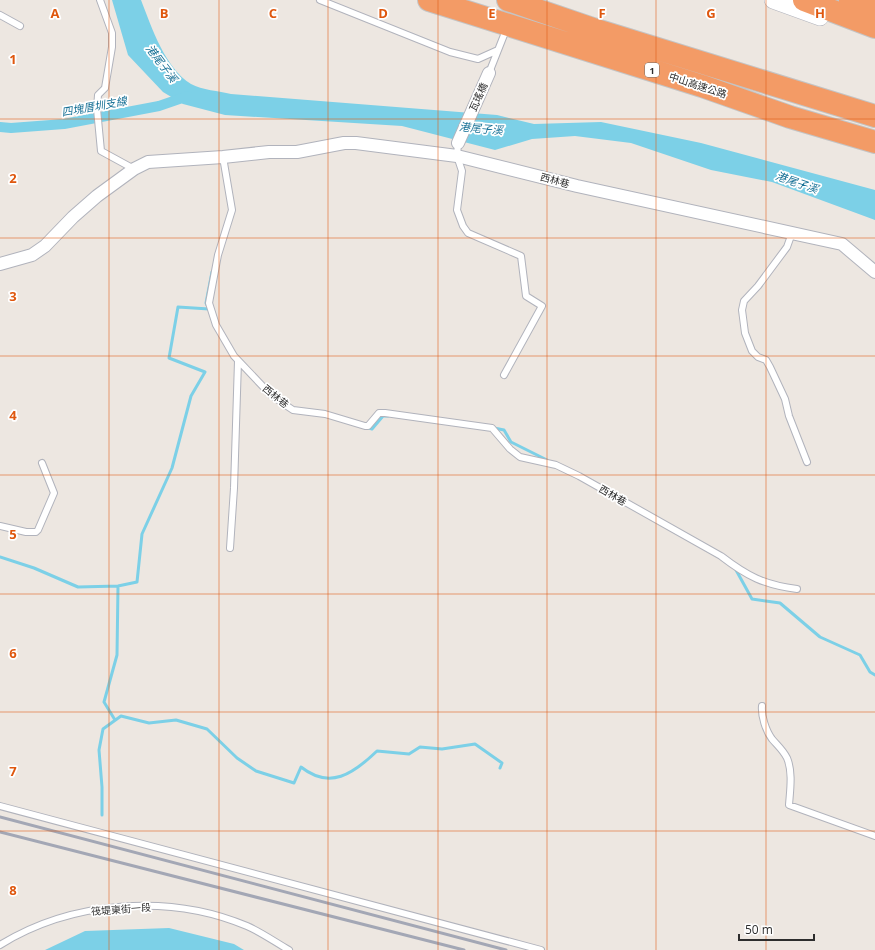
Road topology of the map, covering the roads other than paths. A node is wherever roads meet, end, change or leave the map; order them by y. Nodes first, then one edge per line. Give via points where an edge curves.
1 (100, 0) edge
2 (320, 0) edge
3 (429, 0) edge
4 (508, 0) edge
5 (773, 0) edge
6 (804, 0) edge
7 (850, 0) edge
8 (875, 8) edge
9 (0, 16) edge
10 (20, 26) dead end
11 (875, 27) edge
12 (504, 35) dead end
13 (875, 36) edge
14 (498, 50) junction
15 (489, 73) joint
16 (875, 116) edge
17 (875, 142) edge
18 (458, 143) joint
19 (457, 156) junction
20 (222, 157) junction
21 (134, 169) junction
22 (792, 233) junction
23 (0, 264) edge
24 (875, 272) edge
25 (238, 360) junction
26 (504, 375) dead end
27 (807, 462) dead end
28 (42, 463) dead end
29 (0, 526) edge
30 (230, 548) dead end
31 (797, 589) dead end
32 (762, 706) dead end
33 (0, 806) edge
34 (875, 836) edge
35 (0, 945) edge
36 (289, 950) edge
37 (541, 950) edge

1 - 21 lane via 112,33 108,77 105,88 98,95 101,151
2 - 14 lane via 450,52 478,59
3 - 17 highway, 中山高速公路 / 1
4 - 16 highway, 1
5 - 13 street
6 - 11 highway
7 - 8 highway
9 - 10 lane
12 - 14 lane
14 - 15 lane
15 - 18 street, 瓦瑤橋
18 - 19 lane
19 - 20 street, 西林巷 via 344,143 297,152
19 - 22 street, 西林巷 via 578,186
19 - 26 lane via 462,171 457,210 463,226 468,233 521,256 526,296 542,306
20 - 21 street, 西林巷 via 148,162
20 - 25 lane, 西林巷 via 232,210 218,255 209,303 216,325
21 - 23 street, 西林巷 via 97,196 45,246 32,255
22 - 24 street, 西林巷 via 842,244
22 - 27 lane via 787,247 744,301 742,310 745,333 752,351 766,360 770,367 785,399 788,416
25 - 30 lane
25 - 31 lane, 西林巷 via 271,395 294,410 325,414 365,426 368,426 379,413 385,412 492,428 520,457 556,465 579,476 721,556 763,583
28 - 29 lane via 54,493 38,530 26,532
32 - 34 lane via 771,738 787,759 790,776 789,805
33 - 37 lane
35 - 36 lane, 筏堤東街一段 via 44,923 71,915 138,906 191,910 214,916 246,926

